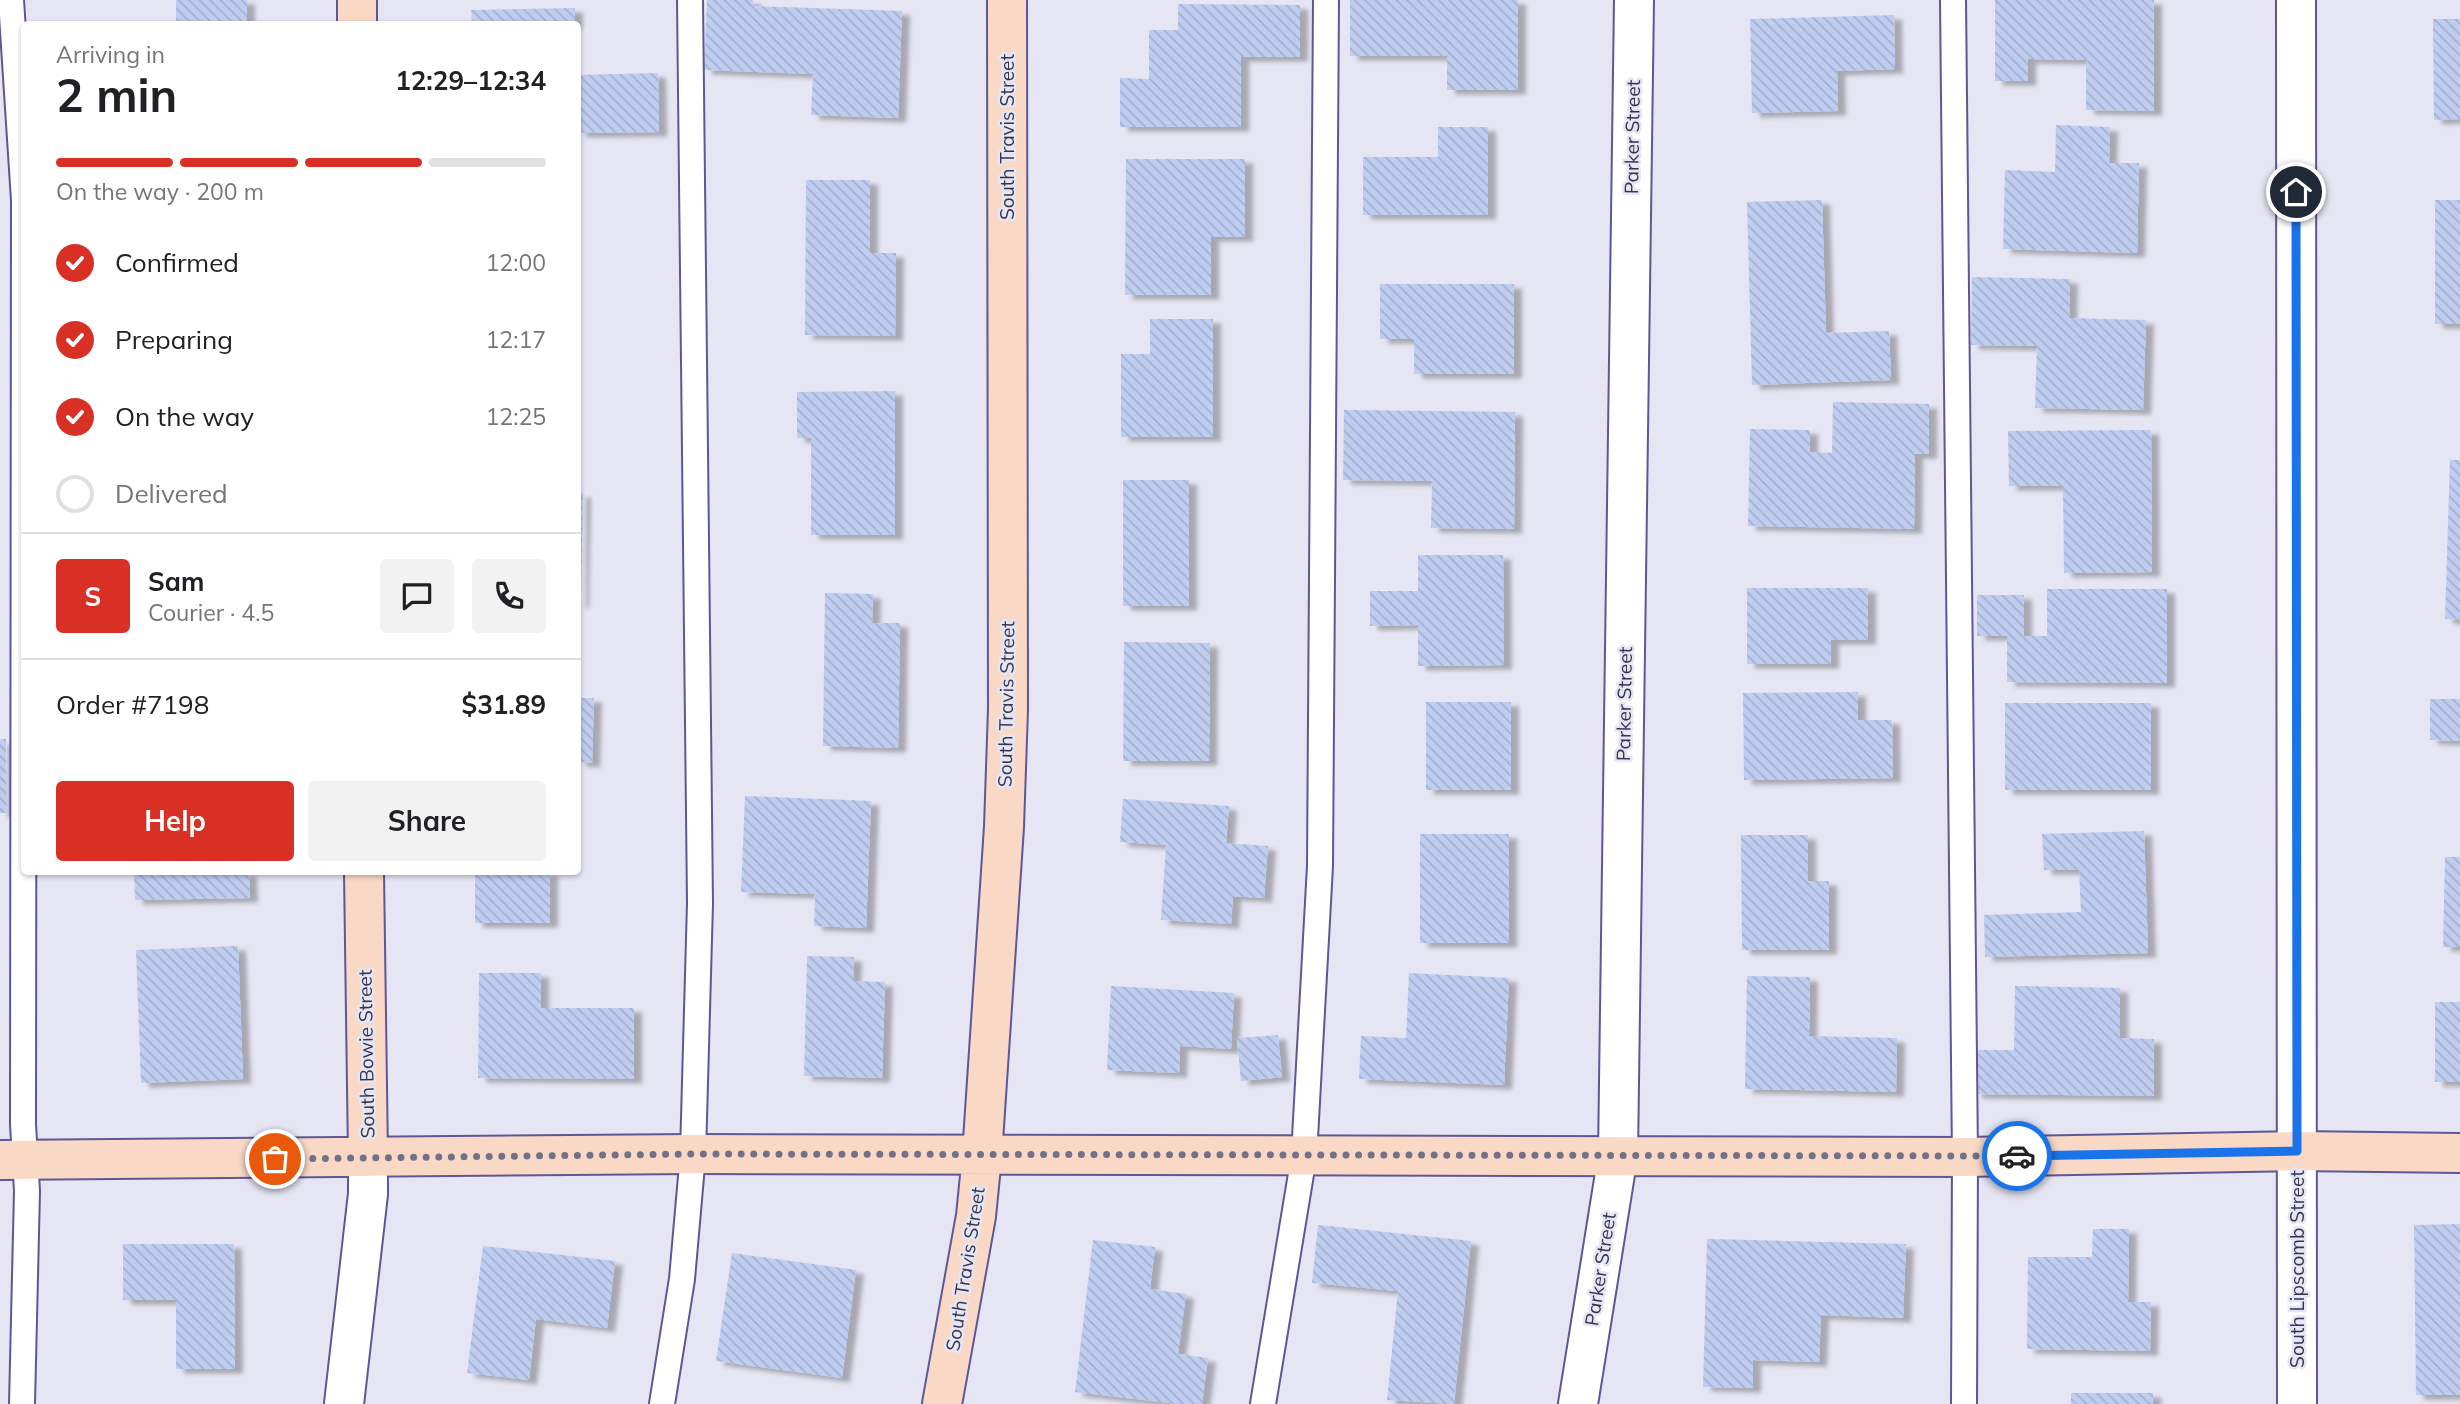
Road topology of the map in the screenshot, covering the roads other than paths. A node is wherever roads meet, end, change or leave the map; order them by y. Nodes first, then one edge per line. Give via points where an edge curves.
1 (11, 0) edge
2 (357, 0) edge
3 (690, 0) edge
4 (1006, 0) edge
5 (1326, 0) edge
6 (1634, 0) edge
7 (1953, 0) edge
8 (2296, 0) edge
9 (357, 21) edge
10 (21, 154) edge
11 (23, 875) edge
12 (364, 875) edge
13 (2297, 1151) junction
14 (2460, 1153) edge
15 (693, 1154) junction
16 (1618, 1155) junction
17 (982, 1156) junction
18 (1304, 1156) junction
19 (368, 1157) junction
20 (1965, 1157) junction
21 (12, 1160) edge
22 (22, 1404) edge
23 (344, 1404) edge
24 (662, 1404) edge
25 (942, 1404) edge
26 (1263, 1404) edge
27 (1578, 1404) edge
28 (1964, 1404) edge
29 (2297, 1404) edge

1 - 10 lane
2 - 9 main road
3 - 15 lane via 700,903
4 - 17 main road, South Travis Street via 1008,709
5 - 18 lane via 1320,866
6 - 16 street, Parker Street
7 - 20 lane
8 - 13 street, South Lipscomb Street
11 - 21 lane via 23,1124
12 - 19 main road, South Bowie Street
13 - 14 main road
13 - 20 main road
13 - 29 street, South Lipscomb Street
15 - 17 main road
15 - 19 main road
15 - 24 lane via 682,1279
16 - 18 main road
16 - 20 main road
16 - 27 street, Parker Street
17 - 18 main road
17 - 25 main road, South Travis Street via 976,1216
18 - 26 lane
19 - 21 main road
19 - 23 street, South Bowie Street via 368,1194
20 - 28 lane
21 - 22 lane via 27,1191

